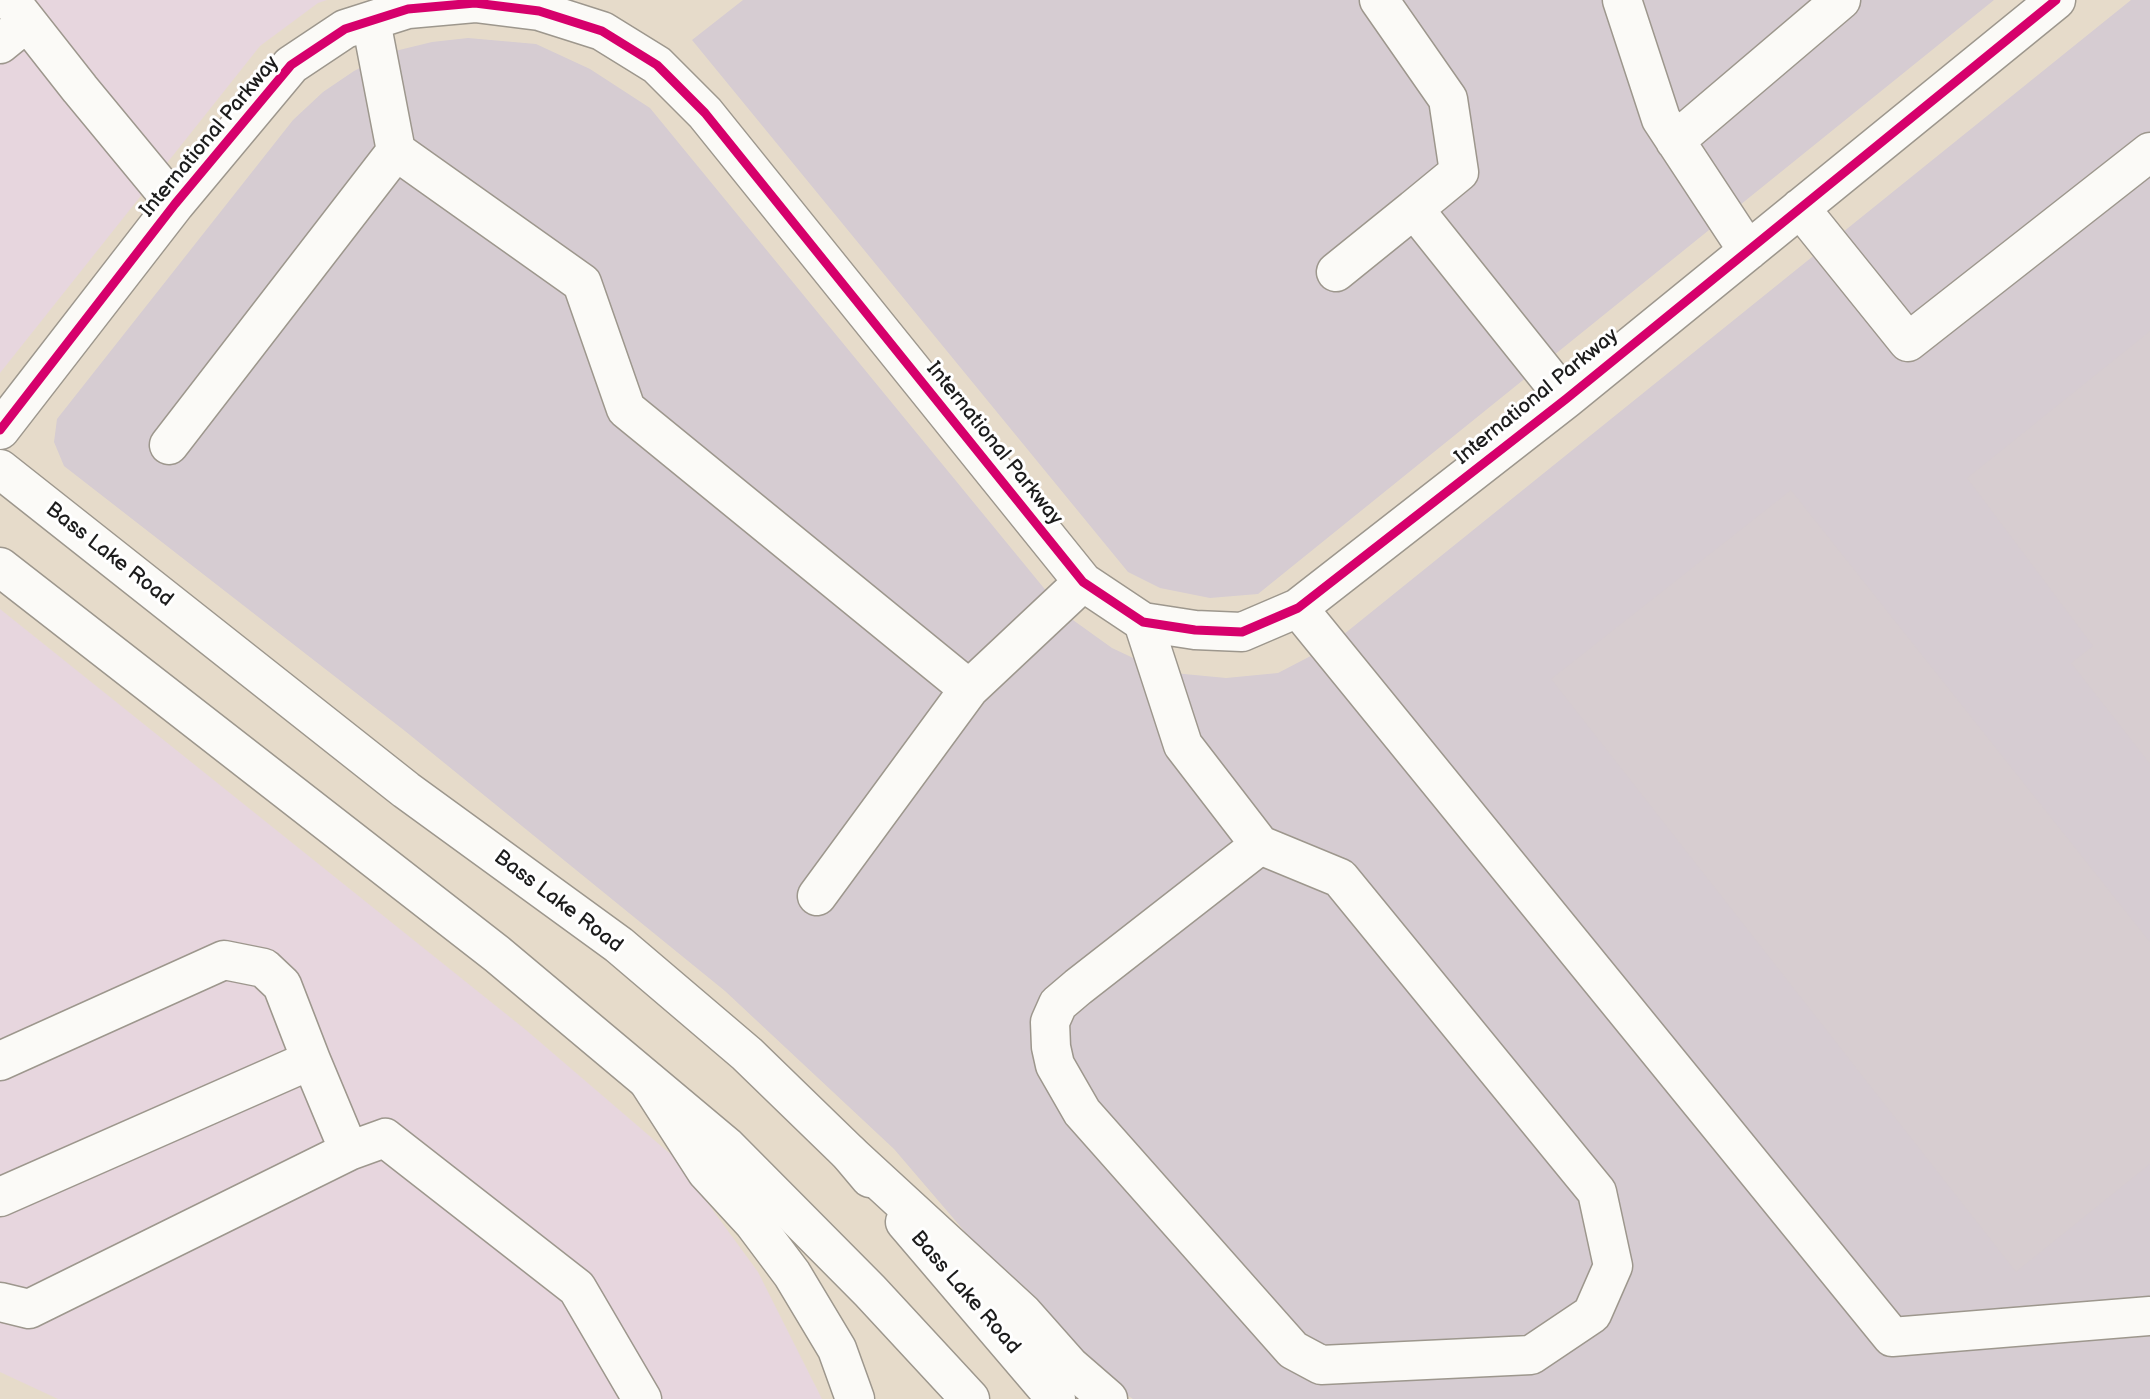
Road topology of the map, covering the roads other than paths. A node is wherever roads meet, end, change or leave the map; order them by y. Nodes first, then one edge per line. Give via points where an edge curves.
1 (1380, 0) edge
2 (1622, 0) edge
3 (1841, 0) edge
4 (2056, 0) edge
5 (371, 21) junction
6 (12, 22) edge
7 (1675, 141) junction
8 (396, 152) junction
9 (2150, 152) edge
10 (175, 204) junction
11 (1800, 208) junction
12 (1414, 209) junction
13 (1748, 251) junction
14 (1336, 272) dead end
15 (1566, 399) junction
16 (0, 430) edge
17 (169, 445) dead end
18 (0, 469) edge
19 (0, 567) edge
20 (1083, 582) junction
21 (1298, 608) junction
22 (1143, 622) junction
23 (969, 689) junction
24 (1260, 845) junction
25 (817, 897) dead end
26 (311, 1060) junction
27 (0, 1061) edge
28 (648, 1081) junction
29 (349, 1151) junction
30 (849, 1153) junction
31 (0, 1197) edge
32 (0, 1302) edge
33 (2150, 1316) edge
34 (642, 1399) edge
35 (855, 1399) edge
36 (970, 1399) edge
37 (1056, 1399) edge
38 (1108, 1399) edge

1 - 12 main road via 1448,99 1459,172
2 - 7 main road via 1661,118
3 - 7 main road
4 - 11 main road, International Parkway
5 - 8 main road
5 - 10 main road, International Parkway via 345,29 291,65
5 - 20 main road, International Parkway via 408,9 475,3 540,11 602,31 657,65 705,113
6 - 10 main road via 80,89
7 - 13 main road
8 - 17 main road
8 - 23 main road via 582,283 626,409
9 - 11 main road via 1908,342
10 - 16 main road, International Parkway
11 - 13 main road, International Parkway
12 - 14 main road
12 - 15 main road
13 - 15 main road, International Parkway
15 - 21 main road, International Parkway
18 - 30 main road, Bass Lake Road via 406,790 619,946 747,1054
19 - 28 main road via 497,954
20 - 22 main road, International Parkway
20 - 23 main road
21 - 22 main road, International Parkway via 1241,632
21 - 33 main road via 1892,1337
22 - 24 main road via 1183,745
23 - 25 main road
24 - 24 main road via 1058,1004 1050,1022 1055,1065 1083,1112 1293,1350 1321,1364 1531,1355 1592,1314 1613,1266 1597,1192 1340,878
26 - 27 main road via 282,985 264,968 224,960
26 - 29 main road
26 - 31 main road
28 - 35 main road via 706,1171 792,1274 837,1349
28 - 36 main road via 726,1146 870,1290
29 - 32 main road via 29,1309
29 - 34 main road via 385,1138 577,1288
30 - 37 main road, Bass Lake Road
30 - 38 main road via 1023,1313 1070,1366

